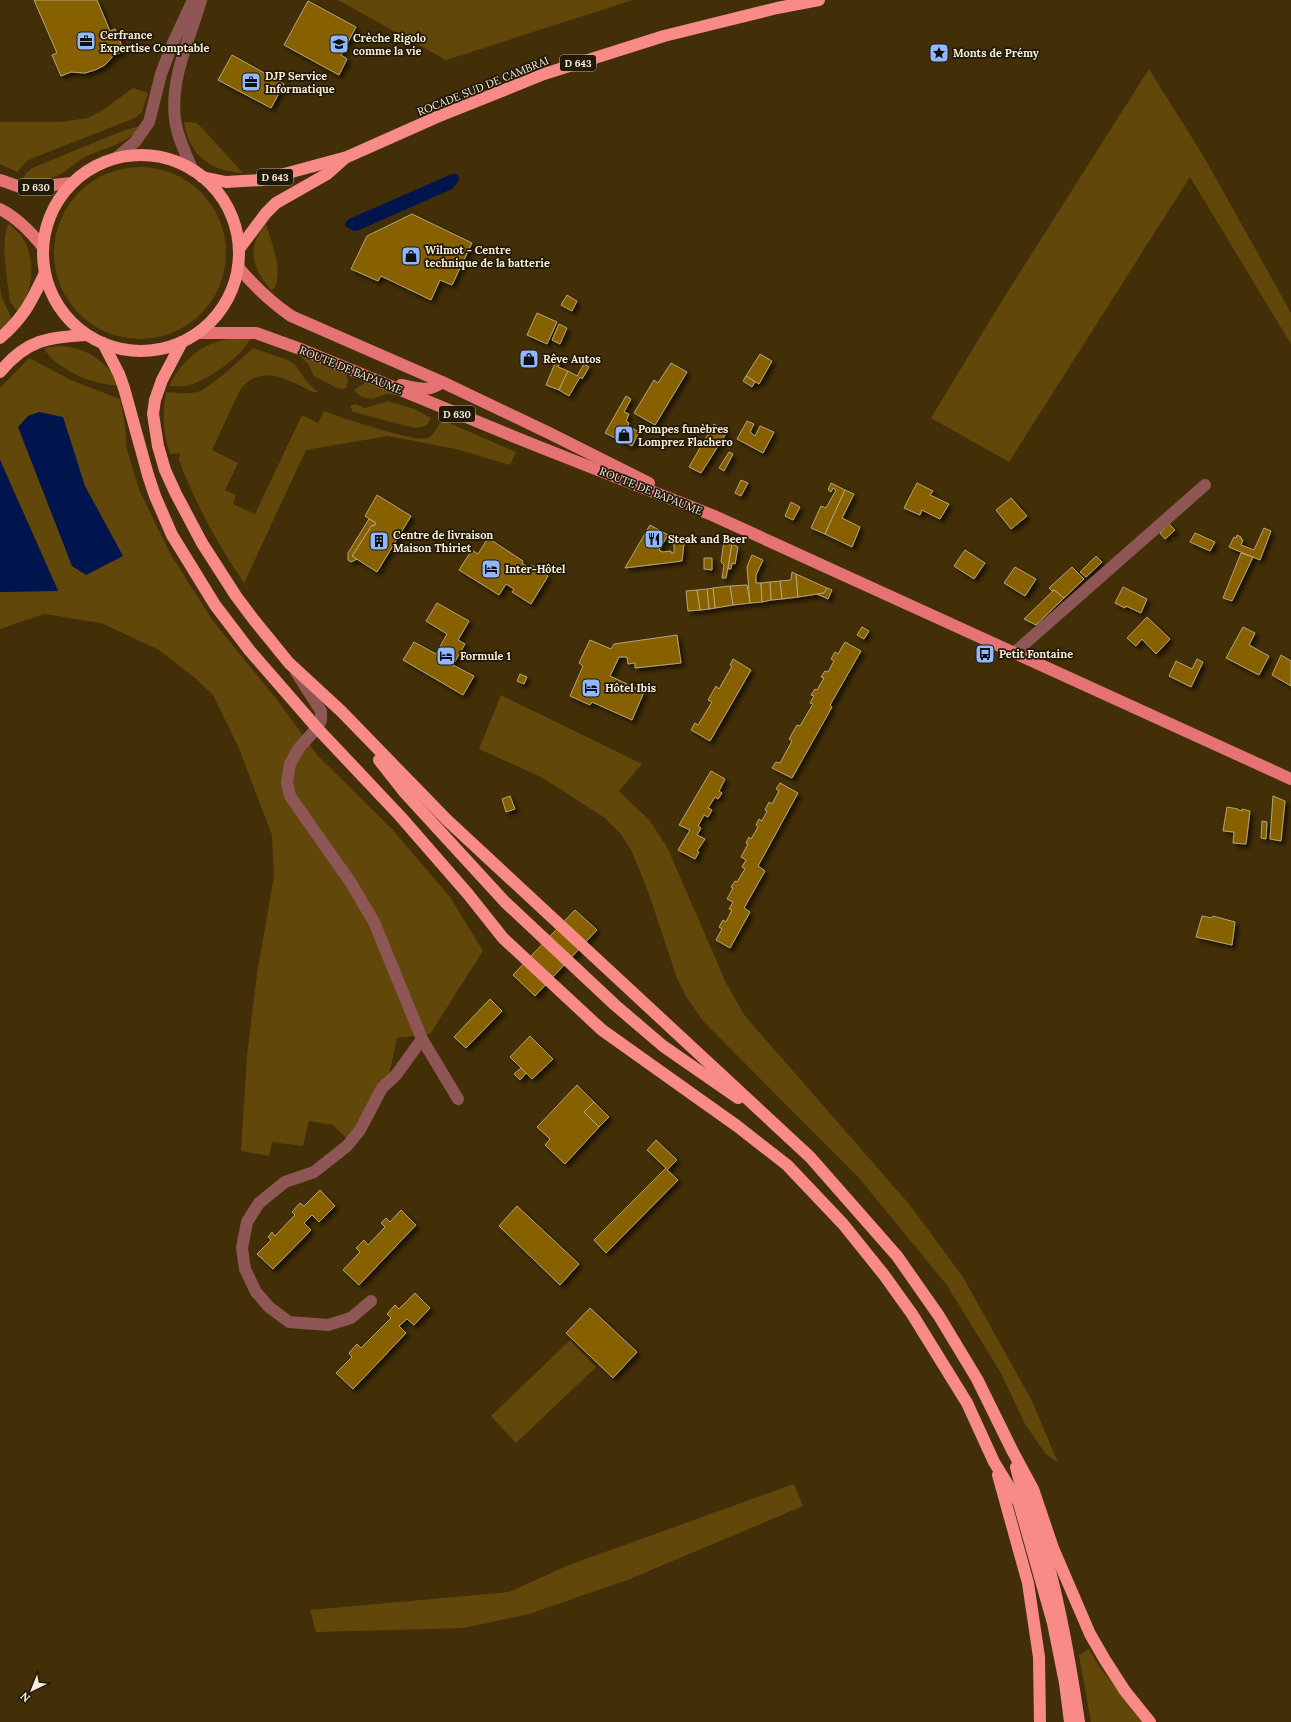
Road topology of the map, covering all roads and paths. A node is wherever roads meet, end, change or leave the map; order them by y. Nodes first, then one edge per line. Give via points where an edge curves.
1 (193, 0) edge
2 (201, 0) edge
3 (819, 0) edge
4 (347, 157) junction
5 (116, 158) junction
6 (197, 174) junction
7 (0, 180) edge
8 (72, 183) junction
9 (0, 209) edge
10 (43, 248) junction
11 (239, 249) junction
12 (238, 267) junction
13 (45, 273) junction
14 (198, 333) junction
15 (88, 335) junction
16 (0, 338) edge
17 (182, 342) junction
18 (103, 343) junction
19 (0, 372) edge
20 (380, 382) junction
21 (442, 382) junction
22 (1205, 485) dead end
23 (712, 515) junction
24 (1014, 653) junction
25 (289, 662) junction
26 (341, 711) junction
27 (317, 728) junction
28 (1291, 779) edge
29 (422, 1039) junction
30 (458, 1099) dead end
31 (774, 1123) junction
32 (371, 1301) dead end
33 (1013, 1452) junction
34 (994, 1462) junction
35 (1040, 1722) edge
36 (1070, 1722) edge
37 (1079, 1722) edge
38 (1150, 1722) edge

1 - 5 street via 161,74 149,122 134,142
2 - 6 street via 183,55 175,88 174,105 180,141
3 - 4 highway, ROCADE SUD DE CAMBRAI / D 643 via 664,36 552,72 437,117
4 - 6 highway, ROCADE SUD DE CAMBRAI / D 643 via 262,180 226,182
4 - 11 highway, ROCADE SUD DE CAMBRAI / D 643 via 327,174 276,203
5 - 6 highway via 156,157 181,164
5 - 8 highway via 90,170
6 - 11 highway via 214,188 226,207
7 - 8 main road, D 630 via 23,188
8 - 10 highway via 52,212
9 - 10 main road via 16,219
10 - 13 highway
11 - 12 highway
12 - 14 highway via 233,286 224,304
12 - 21 main road, ROUTE DE BAPAUME / D 630 via 255,287 291,316
13 - 15 highway via 49,288 60,308 75,326
13 - 16 highway via 27,310
14 - 17 highway
14 - 20 main road, ROUTE DE BAPAUME / D 630 via 256,333
15 - 18 highway
15 - 19 highway via 57,337 36,342 20,351
17 - 18 highway via 162,349 142,351 122,349
17 - 25 highway via 162,380 153,414 165,470 189,520 228,583 254,620
18 - 27 highway via 119,374 156,496 172,535 234,632
20 - 21 main road via 425,389 435,388
20 - 23 main road, ROUTE DE BAPAUME / D 630
21 - 23 main road, ROUTE DE BAPAUME / D 630 via 600,457
22 - 24 street
23 - 24 main road, D 630
24 - 28 main road, D 630
25 - 26 highway
25 - 27 street via 321,711 321,720
26 - 31 highway via 447,820
26 - 31 highway via 405,793 505,902 615,1005 663,1046
27 - 29 street via 299,748 290,764 287,782 290,796 351,883 374,922
27 - 34 highway via 400,816 503,938 602,1030 737,1126 787,1165 843,1224 912,1314 967,1403
29 - 30 street
29 - 32 street via 396,1075 382,1088 360,1130 347,1146 314,1172 285,1182 259,1203 247,1222 243,1241 245,1269 256,1292 268,1308 289,1322 328,1325 351,1318
31 - 33 highway via 810,1157 897,1256 939,1316 977,1378
33 - 37 highway via 1020,1484 1047,1560 1068,1650
33 - 38 highway via 1033,1488 1053,1548 1090,1634 1126,1691
34 - 35 highway via 1028,1582 1039,1657
34 - 36 highway via 1019,1503 1041,1576 1053,1623

